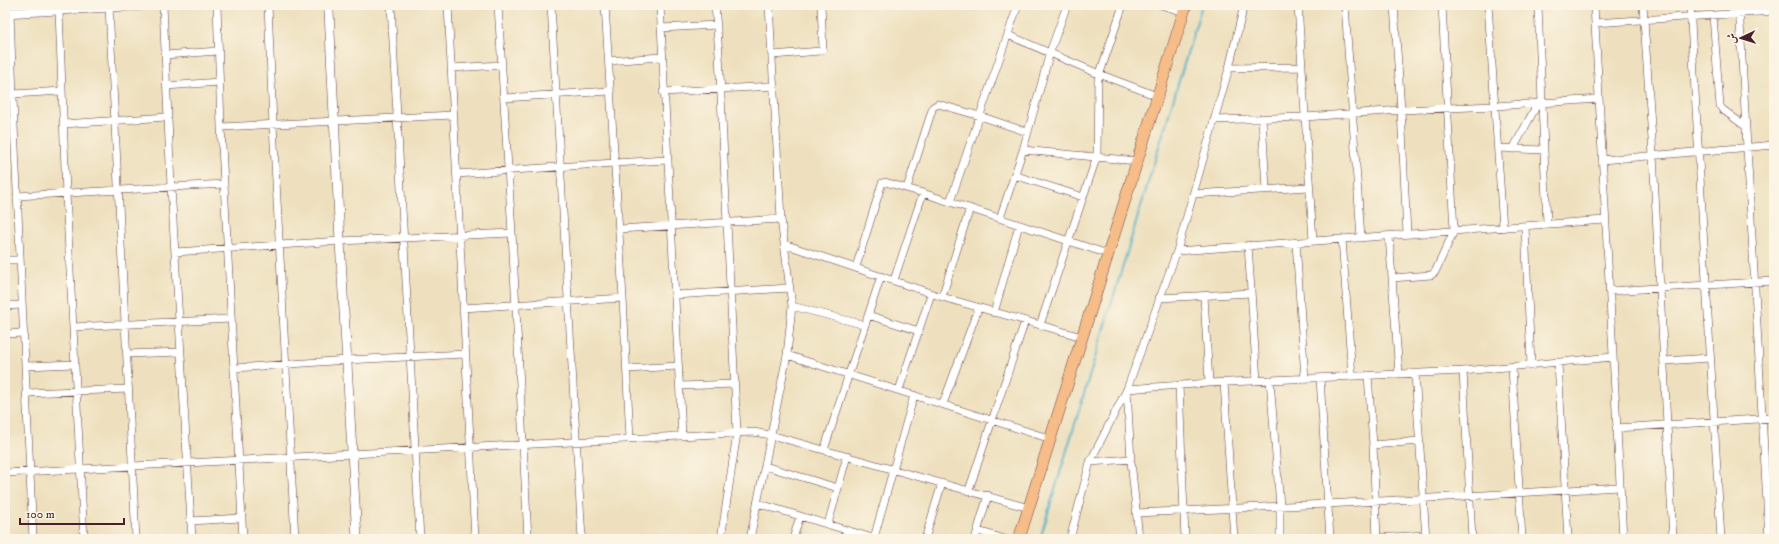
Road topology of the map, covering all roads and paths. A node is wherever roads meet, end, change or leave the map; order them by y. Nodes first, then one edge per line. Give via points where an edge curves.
1 (146, 5) edge
2 (163, 5) edge
3 (217, 5) edge
4 (268, 5) edge
5 (327, 5) edge
6 (391, 5) edge
7 (448, 5) edge
8 (498, 5) edge
9 (551, 5) edge
10 (605, 5) edge
11 (660, 5) edge
12 (715, 5) edge
13 (769, 5) edge
14 (821, 5) edge
15 (1018, 5) edge
16 (1067, 5) edge
17 (1123, 5) edge
18 (1161, 5) edge
19 (1244, 5) edge
20 (1298, 5) edge
21 (1345, 5) edge
22 (1394, 5) edge
23 (1442, 5) edge
24 (1488, 5) edge
25 (1538, 5) edge
26 (1594, 5) edge
27 (1643, 5) edge
28 (1690, 5) edge
29 (1739, 5) edge
30 (104, 7) edge
31 (44, 8) edge
32 (1185, 8) edge
33 (59, 11) junction
34 (1774, 11) edge
35 (8, 13) edge
36 (1739, 14) junction
37 (1713, 16) junction
38 (1691, 17) junction
39 (1644, 19) junction
40 (1595, 23) junction
41 (717, 25) junction
42 (661, 28) junction
43 (1008, 35) junction
44 (218, 51) junction
45 (1050, 52) junction
46 (165, 55) junction
47 (772, 55) junction
48 (661, 57) junction
49 (608, 60) junction
50 (502, 65) junction
51 (1302, 67) junction
52 (451, 68) junction
53 (1229, 68) junction
54 (1099, 74) junction
55 (219, 82) junction
56 (166, 86) junction
57 (774, 86) junction
58 (721, 89) junction
59 (62, 91) junction
60 (610, 92) junction
61 (663, 92) junction
62 (13, 94) junction
63 (557, 95) junction
64 (1157, 96) junction
65 (504, 98) junction
66 (1599, 99) junction
67 (1540, 103) junction
68 (1495, 106) junction
69 (1448, 107) junction
70 (1401, 110) junction
71 (1352, 113) junction
72 (453, 115) junction
73 (980, 116) junction
74 (167, 117) junction
75 (1305, 117) junction
76 (397, 118) junction
77 (1262, 118) junction
78 (114, 120) junction
79 (1214, 120) junction
80 (334, 122) junction
81 (63, 124) junction
82 (14, 125) junction
83 (273, 125) junction
84 (5, 126) edge
85 (1745, 126) junction
86 (221, 127) junction
87 (1027, 132) junction
88 (1774, 145) edge
89 (1747, 147) junction
90 (1498, 148) junction
91 (1513, 149) junction
92 (1023, 150) junction
93 (1544, 150) junction
94 (1698, 151) junction
95 (1653, 155) junction
96 (1097, 156) junction
97 (667, 160) junction
98 (1602, 160) junction
99 (1137, 161) junction
100 (614, 163) junction
101 (561, 166) junction
102 (508, 170) junction
103 (456, 174) junction
104 (1014, 175) junction
105 (224, 184) junction
106 (1309, 186) junction
107 (171, 187) junction
108 (907, 188) junction
109 (1266, 189) junction
110 (117, 191) junction
111 (923, 193) junction
112 (66, 194) junction
113 (1192, 194) junction
114 (17, 196) junction
115 (1083, 197) junction
116 (950, 202) junction
117 (970, 208) junction
118 (1000, 218) junction
119 (781, 219) junction
120 (1605, 220) junction
121 (727, 222) junction
122 (1019, 224) junction
123 (1548, 224) junction
124 (671, 225) junction
125 (1524, 226) junction
126 (1503, 228) junction
127 (619, 229) junction
128 (1454, 231) junction
129 (512, 233) junction
130 (1407, 234) junction
131 (459, 235) junction
132 (1389, 236) junction
133 (404, 238) junction
134 (1361, 238) junction
135 (1342, 239) junction
136 (340, 240) junction
137 (1068, 241) junction
138 (1313, 241) junction
139 (1296, 242) junction
140 (279, 244) junction
141 (784, 244) junction
142 (1248, 245) junction
143 (228, 247) junction
144 (1177, 251) junction
145 (174, 252) junction
146 (1108, 254) junction
147 (5, 260) edge
148 (20, 260) junction
149 (856, 267) junction
150 (881, 276) junction
151 (1392, 278) junction
152 (894, 280) junction
153 (1774, 281) edge
154 (1754, 282) junction
155 (1706, 284) junction
156 (790, 288) junction
157 (1660, 288) junction
158 (1610, 291) junction
159 (730, 292) junction
160 (1251, 293) junction
161 (931, 294) junction
162 (675, 295) junction
163 (1204, 296) junction
164 (942, 297) junction
165 (623, 298) junction
166 (1159, 298) junction
167 (569, 302) junction
168 (22, 305) junction
169 (516, 305) junction
170 (5, 306) edge
171 (792, 306) junction
172 (463, 308) junction
173 (978, 309) junction
174 (994, 313) junction
175 (868, 315) junction
176 (231, 319) junction
177 (1025, 321) junction
178 (178, 322) junction
179 (126, 324) junction
180 (865, 325) junction
181 (1040, 325) junction
182 (73, 328) junction
183 (918, 331) junction
184 (24, 333) junction
185 (5, 334) edge
186 (1082, 337) junction
187 (180, 352) junction
188 (127, 354) junction
189 (465, 354) junction
190 (787, 355) junction
191 (410, 356) junction
192 (1613, 357) junction
193 (1710, 358) junction
194 (347, 360) junction
195 (1664, 361) junction
196 (1558, 363) junction
197 (75, 364) junction
198 (286, 365) junction
199 (26, 366) junction
200 (678, 366) junction
201 (1531, 366) junction
202 (1512, 367) junction
203 (235, 368) junction
204 (627, 369) junction
205 (1463, 371) junction
206 (1415, 373) junction
207 (849, 374) junction
208 (1399, 374) junction
209 (1368, 375) junction
210 (1352, 376) junction
211 (1320, 378) junction
212 (1305, 379) junction
213 (1270, 380) junction
214 (1257, 381) junction
215 (1224, 382) junction
216 (1209, 383) junction
217 (735, 384) junction
218 (1179, 385) junction
219 (680, 386) junction
220 (129, 389) junction
221 (1128, 389) junction
222 (77, 390) junction
223 (899, 390) junction
224 (27, 393) junction
225 (914, 395) junction
226 (943, 404) junction
227 (1774, 418) edge
228 (1762, 419) junction
229 (992, 420) junction
230 (1714, 422) junction
231 (1667, 424) junction
232 (1616, 428) junction
233 (737, 433) junction
234 (771, 435) junction
235 (682, 436) junction
236 (630, 439) junction
237 (1051, 439) junction
238 (1419, 441) junction
239 (577, 442) junction
240 (522, 445) junction
241 (1373, 445) junction
242 (470, 448) junction
243 (824, 450) junction
244 (415, 452) junction
245 (352, 455) junction
246 (847, 456) junction
247 (291, 458) junction
248 (1131, 459) junction
249 (239, 461) junction
250 (1090, 462) junction
251 (187, 464) junction
252 (765, 466) junction
253 (132, 467) junction
254 (894, 469) junction
255 (80, 470) junction
256 (30, 472) junction
257 (5, 473) edge
258 (942, 483) junction
259 (1620, 487) junction
260 (838, 488) junction
261 (969, 490) junction
262 (1566, 490) junction
263 (1520, 493) junction
264 (988, 496) junction
265 (1470, 496) junction
266 (1423, 499) junction
267 (1375, 501) junction
268 (757, 503) junction
269 (1328, 504) junction
270 (1280, 506) junction
271 (1029, 508) junction
272 (1232, 508) junction
273 (1183, 510) junction
274 (1137, 513) junction
275 (800, 516) junction
276 (242, 518) junction
277 (190, 521) junction
278 (828, 524) junction
279 (846, 530) junction
280 (978, 531) junction
281 (1425, 537) edge
282 (1139, 538) edge
283 (1377, 538) edge
284 (33, 539) edge
285 (84, 539) edge
286 (136, 539) edge
287 (192, 539) edge
288 (243, 539) edge
289 (295, 539) edge
290 (357, 539) edge
291 (420, 539) edge
292 (475, 539) edge
293 (528, 539) edge
294 (578, 539) edge
295 (582, 539) edge
296 (721, 539) edge
297 (750, 539) edge
298 (793, 539) edge
299 (843, 539) edge
300 (875, 539) edge
301 (925, 539) edge
302 (975, 539) edge
303 (1005, 539) edge
304 (1019, 539) edge
305 (1070, 539) edge
306 (1125, 539) edge
307 (1185, 539) edge
308 (1234, 539) edge
309 (1280, 539) edge
310 (1330, 539) edge
311 (1472, 539) edge
312 (1522, 539) edge
313 (1568, 539) edge
314 (1623, 539) edge
315 (1673, 539) edge
316 (1721, 539) edge
317 (1770, 539) edge

1 - 30 street
2 - 46 street
3 - 44 street
4 - 83 street
5 - 80 street
6 - 76 street
7 - 52 street
8 - 50 street
9 - 63 street
10 - 49 street
11 - 42 street
12 - 41 street
13 - 47 street
14 - 47 street via 822,49
15 - 43 street
16 - 45 street
17 - 54 street
18 - 32 street
19 - 53 street
20 - 51 street
21 - 71 street
22 - 70 street
23 - 69 street
24 - 68 street
25 - 67 street
26 - 40 street
27 - 39 street
28 - 38 street
29 - 36 street
30 - 33 street
30 - 78 street
31 - 33 street
31 - 35 street
32 - 64 main road
33 - 59 street
34 - 36 street
35 - 62 street
36 - 37 street
36 - 85 street
37 - 38 street
37 - 85 street via 1720,106
38 - 39 street
38 - 94 street
39 - 40 street
39 - 95 street
40 - 66 street
41 - 42 street
41 - 58 street
42 - 48 street
43 - 45 street
43 - 73 street
44 - 46 street
44 - 55 street
45 - 54 street
45 - 87 street
46 - 56 street
47 - 57 street
48 - 49 street
48 - 61 street
49 - 60 street
50 - 52 street
50 - 65 street
51 - 53 street
51 - 75 street
52 - 72 street
53 - 79 street
54 - 64 street
54 - 96 street
55 - 56 street
55 - 86 street
56 - 74 street
57 - 58 street
57 - 119 street
58 - 61 street
58 - 121 street
59 - 62 street
59 - 81 street
60 - 63 street
60 - 100 street
61 - 97 street
62 - 82 street
63 - 65 street
63 - 101 street
64 - 99 main road
65 - 102 street
66 - 67 street
66 - 98 street
67 - 68 street
67 - 91 street
67 - 93 street
68 - 69 street
68 - 90 street
69 - 70 street
69 - 128 street
70 - 71 street
70 - 130 street
71 - 75 street
71 - 134 street
72 - 76 street
72 - 103 street
73 - 87 street
73 - 108 street via 935,105
73 - 116 street
74 - 78 street
74 - 107 street
75 - 77 street
75 - 106 street
76 - 80 street
76 - 133 street
77 - 79 street
77 - 109 street
78 - 81 street
78 - 110 street
79 - 113 street
80 - 83 street
80 - 136 street
81 - 112 street
82 - 84 street
82 - 114 street
83 - 86 street
83 - 140 street
85 - 89 street
86 - 105 street
87 - 92 street
88 - 89 street
89 - 94 street
89 - 154 street
90 - 91 street
90 - 126 street
91 - 93 street
92 - 96 street
92 - 104 street
93 - 123 street
94 - 95 street
94 - 155 street
95 - 98 street
95 - 157 street
96 - 99 street
96 - 115 street
97 - 100 street
97 - 124 street
98 - 120 street
99 - 146 main road
100 - 101 street
100 - 127 street
101 - 102 street
101 - 167 street
102 - 103 street
102 - 129 street
103 - 131 street
104 - 115 street
104 - 118 street
105 - 107 street
105 - 143 street
106 - 109 street
106 - 138 street
107 - 110 street
107 - 145 street
108 - 111 street
108 - 149 street via 882,183
109 - 113 street
110 - 112 street
110 - 179 street
111 - 116 street
111 - 152 street
112 - 114 street
112 - 182 street
113 - 144 street
114 - 148 street
115 - 137 street
116 - 117 street
117 - 118 street
117 - 164 street
118 - 122 street
119 - 121 street
119 - 141 street
120 - 123 street
120 - 158 street
121 - 124 street
121 - 159 street
122 - 137 street
122 - 174 street
123 - 125 street
124 - 127 street
124 - 162 street
125 - 126 street
125 - 201 street
126 - 128 street
127 - 165 street
128 - 130 street
128 - 151 street via 1435,272 1431,275
129 - 131 street
129 - 169 street
130 - 132 street
131 - 133 street
131 - 172 street
132 - 134 street
132 - 151 street
133 - 136 street
133 - 191 street
134 - 135 street
135 - 138 street
135 - 210 street
136 - 140 street
136 - 194 street
137 - 146 street
137 - 181 street
138 - 139 street
139 - 142 street
139 - 212 street
140 - 143 street
140 - 198 street
141 - 149 street
141 - 156 street
142 - 144 street
142 - 160 street
143 - 145 street
143 - 176 street
144 - 166 street
145 - 178 street
146 - 186 main road
147 - 148 street
148 - 168 street
149 - 150 street
150 - 152 street
150 - 175 street
151 - 208 street
152 - 161 street
153 - 154 street
154 - 155 street
154 - 228 street
155 - 157 street
155 - 193 street
156 - 159 street
156 - 171 street
157 - 158 street
157 - 195 street
158 - 192 street
159 - 162 street
159 - 217 street
160 - 163 street
160 - 214 street
161 - 164 street
161 - 183 street
162 - 200 street
163 - 166 street
163 - 216 street
164 - 173 street
165 - 167 street
165 - 204 street
166 - 221 street
167 - 169 street
167 - 239 street
168 - 170 street
168 - 184 street
169 - 172 street
169 - 240 street
171 - 180 street
171 - 190 street
172 - 189 street
173 - 174 street
173 - 226 street
174 - 177 street
175 - 180 street
175 - 183 street
176 - 178 street
176 - 203 street
177 - 181 street
177 - 229 street
178 - 179 street
178 - 187 street
179 - 182 street
179 - 188 street
180 - 207 street
181 - 186 street
182 - 197 street
183 - 223 street
184 - 185 street
184 - 199 street
186 - 237 main road
187 - 188 street
187 - 251 street
188 - 220 street
189 - 191 street
189 - 242 street
190 - 207 street
190 - 234 street
191 - 194 street
191 - 244 street
192 - 196 street
192 - 232 street
193 - 195 street
193 - 230 street
194 - 198 street
194 - 245 street
195 - 231 street
196 - 201 street
196 - 262 street
197 - 199 street
197 - 222 street
198 - 203 street
198 - 247 street
199 - 224 street
200 - 204 street
200 - 219 street
201 - 202 street
202 - 205 street
202 - 263 street
203 - 249 street
204 - 236 street
205 - 206 street
205 - 265 street
206 - 208 street
206 - 238 street
207 - 223 street
207 - 243 street
208 - 209 street
209 - 210 street
209 - 241 street
210 - 211 street
211 - 212 street
211 - 269 street
212 - 213 street
213 - 214 street
213 - 270 street
214 - 215 street
215 - 216 street
215 - 272 street
216 - 218 street
217 - 219 street
217 - 233 street
218 - 221 street
218 - 273 street
219 - 235 street
220 - 222 street
220 - 253 street
221 - 248 street
221 - 250 street
222 - 224 street
222 - 255 street
223 - 225 street
224 - 256 street
225 - 226 street
225 - 254 street
226 - 229 street
227 - 228 street
228 - 230 street
228 - 317 street
229 - 237 street
229 - 261 street
230 - 231 street
230 - 316 street
231 - 232 street
231 - 315 street
232 - 259 street
233 - 234 street
233 - 235 street
233 - 296 street
234 - 243 street
234 - 252 street
235 - 236 street
236 - 239 street
237 - 271 main road
238 - 241 street
238 - 266 street
239 - 240 street
239 - 295 street
240 - 242 street
240 - 293 street
241 - 267 street
242 - 244 street
242 - 292 street
243 - 246 street
244 - 245 street
244 - 291 street
245 - 247 street
245 - 290 street
246 - 254 street
246 - 260 street
247 - 249 street
247 - 289 street
248 - 250 street
248 - 274 street
249 - 251 street
249 - 276 street
250 - 305 street
251 - 253 street
251 - 277 street
252 - 260 street
252 - 268 street
253 - 255 street
253 - 286 street
254 - 258 street
254 - 300 street
255 - 256 street
255 - 285 street
256 - 257 street
256 - 284 street
258 - 261 street
258 - 301 street
259 - 262 street
259 - 314 street
260 - 278 street
261 - 264 street
262 - 263 street
262 - 313 street
263 - 265 street
263 - 312 street
264 - 271 street
264 - 280 street
265 - 266 street
265 - 311 street
266 - 267 street
266 - 281 street
267 - 269 street
267 - 283 street
268 - 275 street
268 - 297 street
269 - 270 street
269 - 310 street
270 - 272 street
270 - 309 street
271 - 304 main road
272 - 273 street
272 - 308 street
273 - 274 street
273 - 307 street
274 - 282 street
275 - 278 street
275 - 298 street
276 - 277 street
276 - 288 street
277 - 287 street
278 - 279 street
279 - 299 street
279 - 300 street
280 - 302 street
280 - 303 street
281 - 283 street
282 - 306 street
294 - 295 street

